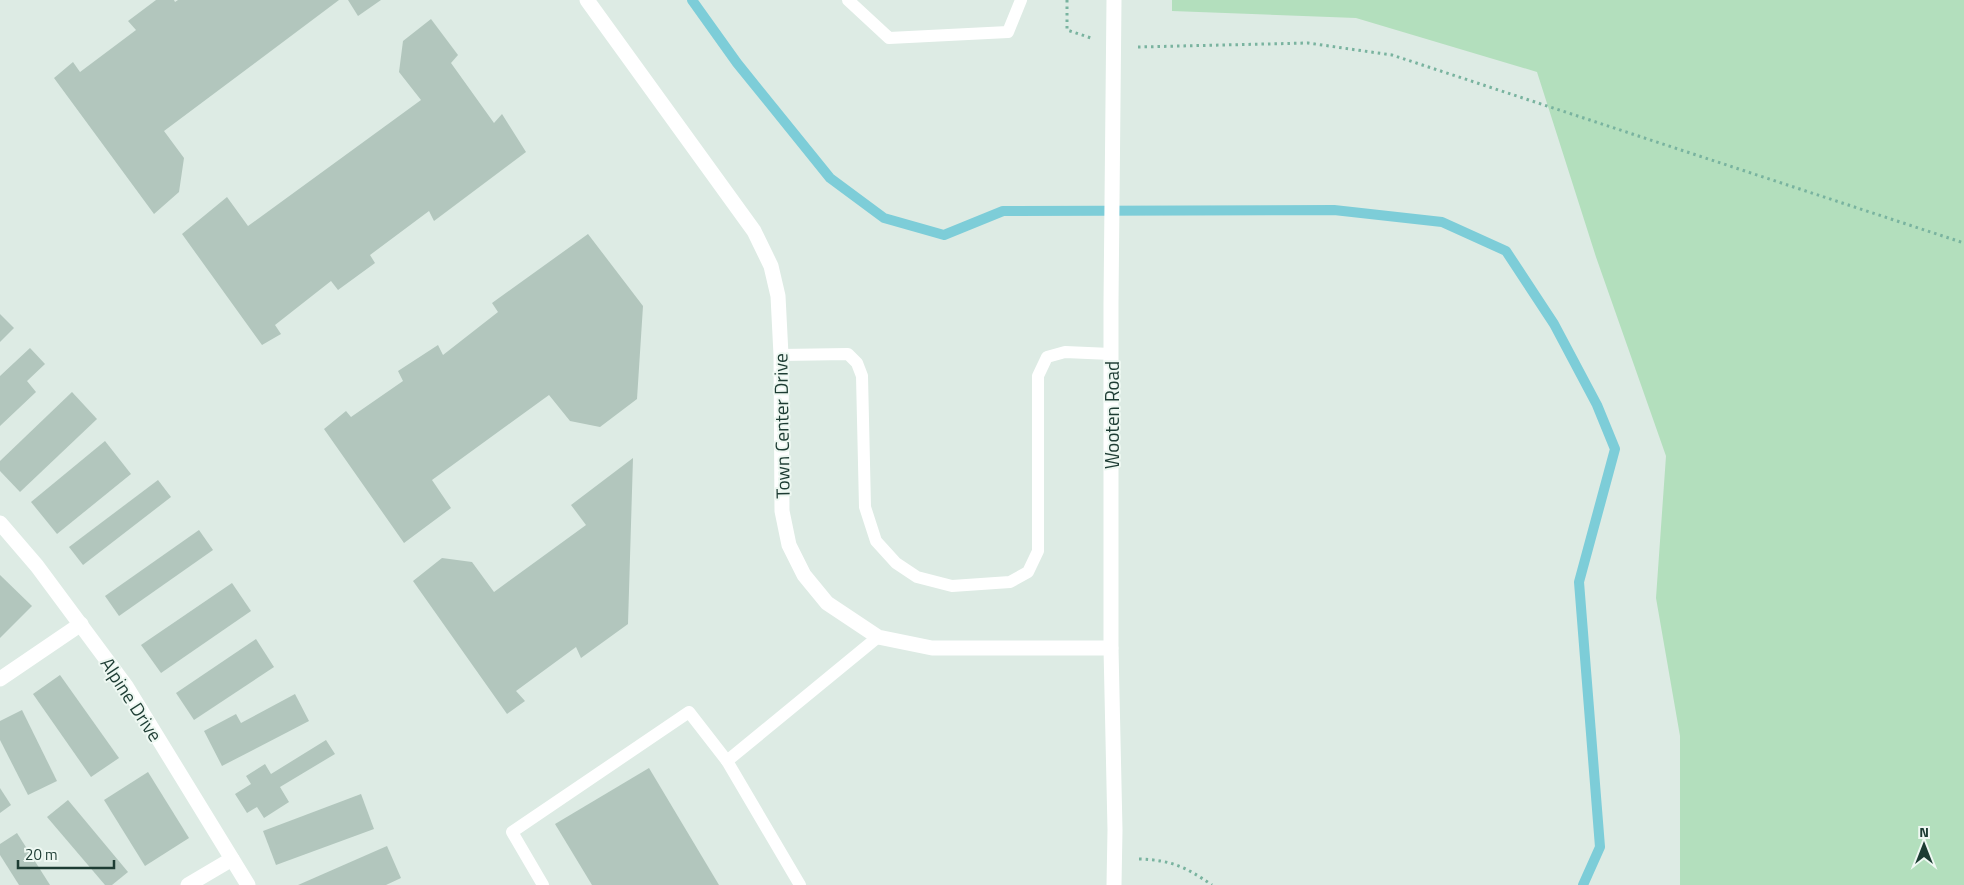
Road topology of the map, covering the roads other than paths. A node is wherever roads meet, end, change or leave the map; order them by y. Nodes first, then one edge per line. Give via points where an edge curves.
1 (587, 0) edge
2 (848, 0) edge
3 (1021, 0) edge
4 (1114, 0) edge
5 (1111, 354) junction
6 (781, 355) junction
7 (0, 523) edge
8 (81, 624) junction
9 (878, 637) junction
10 (1111, 648) junction
11 (0, 679) edge
12 (727, 761) junction
13 (232, 858) junction
14 (188, 885) edge
15 (248, 885) edge
16 (543, 885) edge
17 (800, 885) edge
18 (1114, 885) edge

1 - 6 street, Town Center Drive via 754,230 771,266 778,296
2 - 3 lane via 889,38 1008,32
4 - 5 street, Wooten Road
5 - 6 lane via 1065,352 1047,357 1038,376 1038,551 1028,572 1010,582 952,586 917,577 896,563 876,541 865,507 862,376 857,362 848,354
5 - 10 street, Wooten Road
6 - 9 street, Town Center Drive via 782,511 789,545 804,575 827,603
7 - 8 street, Alpine Drive
8 - 11 street
8 - 13 street, Alpine Drive via 126,686
9 - 10 street, Town Center Drive via 932,648
9 - 12 lane
10 - 18 street, Wooten Road
12 - 16 lane via 689,712 648,739 512,832
12 - 17 lane
13 - 14 street
13 - 15 street, Alpine Drive

